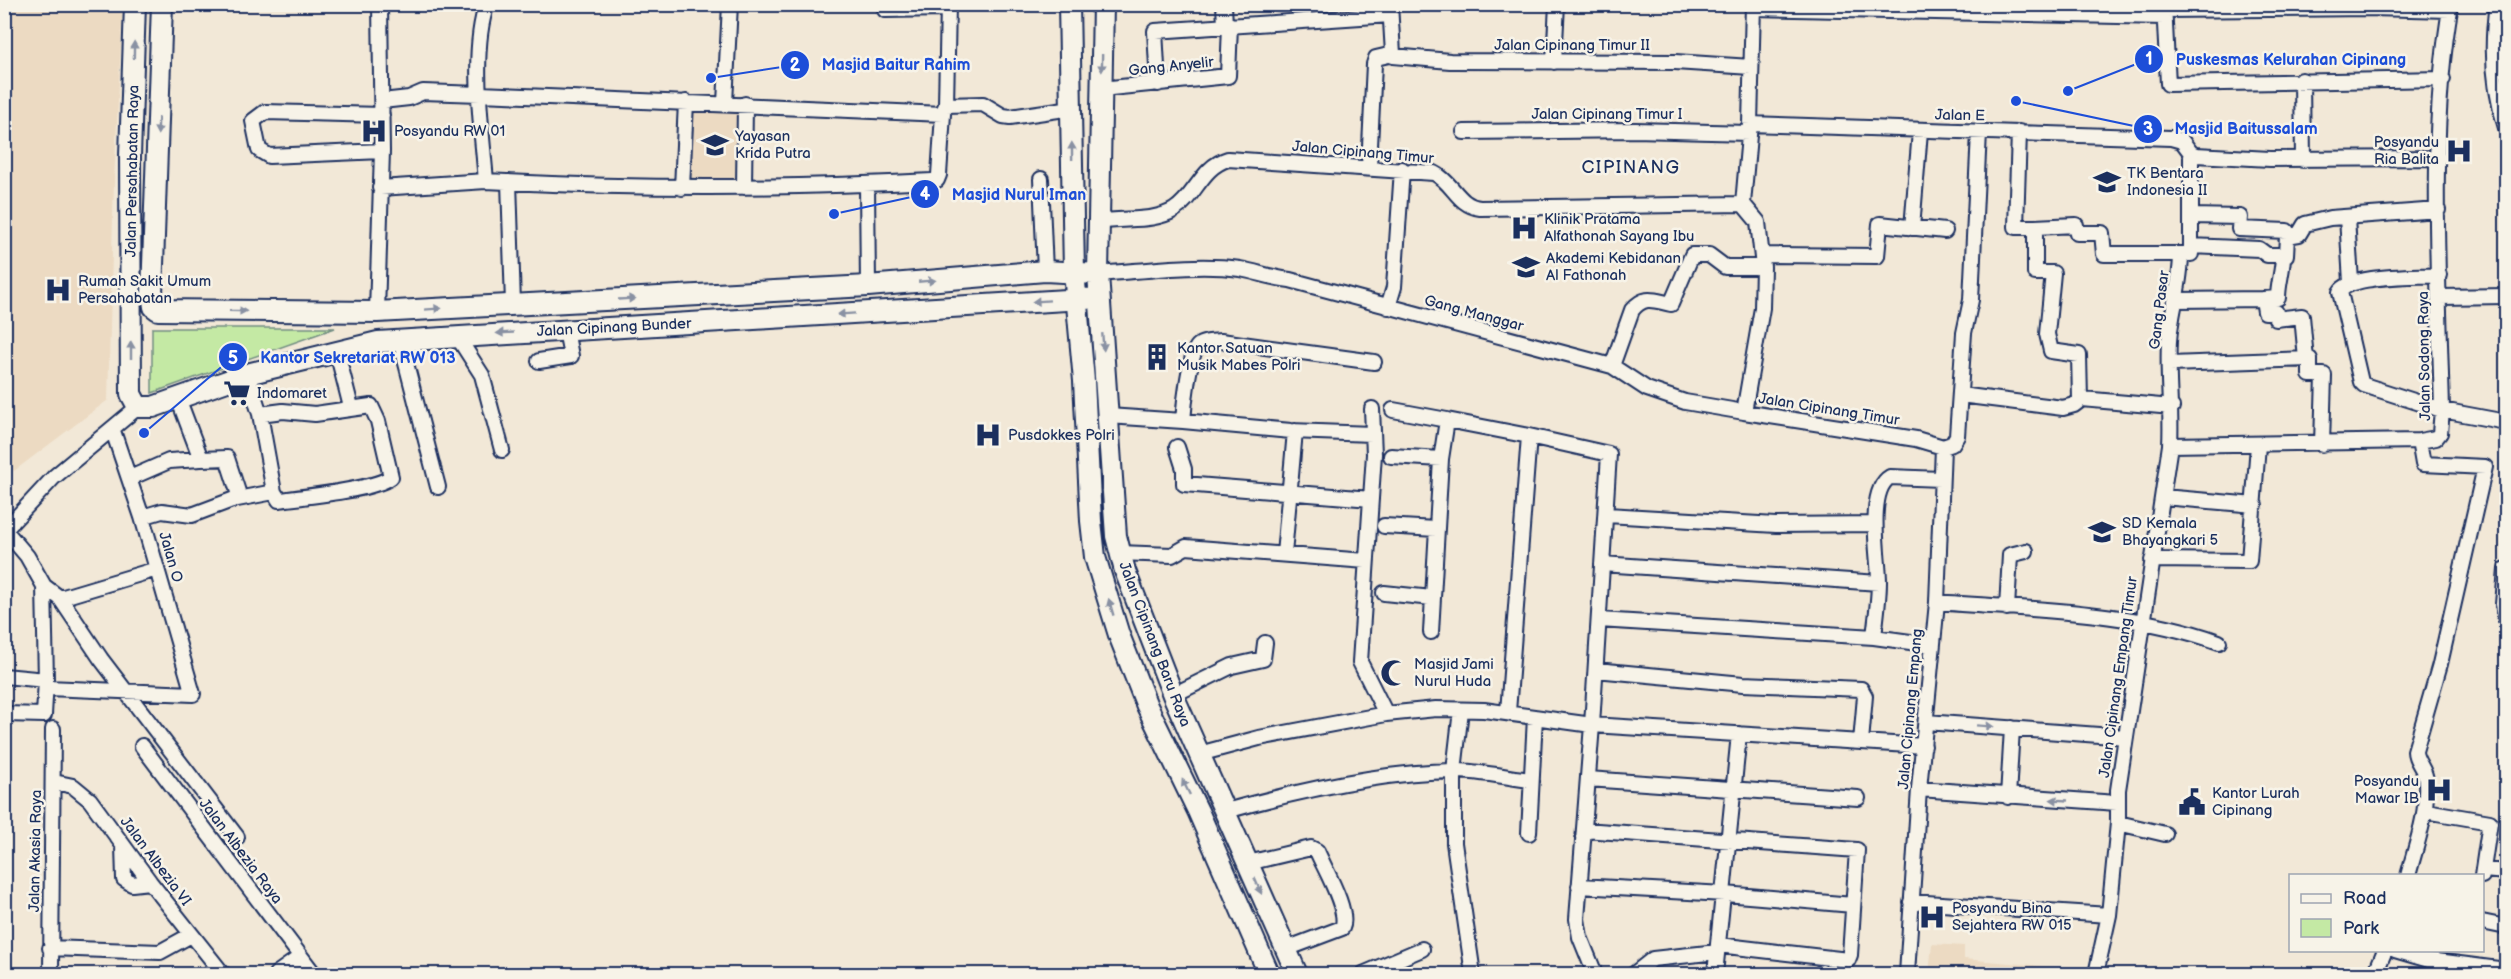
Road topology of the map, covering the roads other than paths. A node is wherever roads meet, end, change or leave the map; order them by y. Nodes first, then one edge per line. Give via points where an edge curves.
1 (135, 4) edge
2 (162, 4) edge
3 (380, 4) edge
4 (487, 4) edge
5 (730, 4) edge
6 (1069, 4) edge
7 (1103, 4) edge
8 (1224, 4) edge
9 (1557, 4) edge
10 (2497, 4) edge
11 (1753, 6) edge
12 (948, 7) edge
13 (2210, 8) edge
14 (2450, 8) edge
15 (885, 10) dead end
16 (1390, 10) edge
17 (2164, 11) edge
18 (1228, 26) junction
19 (1392, 56) junction
20 (1554, 62) junction
21 (1751, 67) junction
22 (2443, 79) junction
23 (2302, 80) junction
24 (1158, 84) junction
25 (1101, 89) junction
26 (480, 94) junction
27 (686, 102) junction
28 (725, 104) junction
29 (745, 104) junction
30 (382, 108) junction
31 (1072, 108) junction
32 (944, 109) junction
33 (1749, 128) junction
34 (2506, 128) edge
35 (1920, 131) junction
36 (1464, 132) dead end
37 (1979, 132) junction
38 (2019, 132) junction
39 (382, 151) junction
40 (2191, 153) junction
41 (157, 155) junction
42 (130, 156) junction
43 (2439, 158) junction
44 (2303, 160) junction
45 (1369, 167) junction
46 (1402, 169) junction
47 (1041, 179) dead end
48 (486, 181) junction
49 (509, 182) junction
50 (867, 185) junction
51 (744, 187) junction
52 (380, 188) junction
53 (682, 188) junction
54 (1743, 204) junction
55 (2438, 210) junction
56 (2192, 216) junction
57 (2347, 217) junction
58 (1100, 222) junction
59 (2035, 227) junction
60 (1912, 228) junction
61 (1945, 231) dead end
62 (2287, 236) junction
63 (2186, 250) junction
64 (2283, 255) junction
65 (1762, 261) junction
66 (1045, 271) junction
67 (1074, 272) junction
68 (1098, 274) junction
69 (2439, 275) junction
70 (2351, 282) junction
71 (868, 286) junction
72 (758, 293) junction
73 (704, 295) junction
74 (2506, 296) edge
75 (2440, 297) junction
76 (1100, 298) junction
77 (1076, 299) junction
78 (2264, 299) junction
79 (2177, 300) junction
80 (513, 304) junction
81 (1388, 307) junction
82 (158, 310) joint
83 (377, 312) junction
84 (757, 320) junction
85 (708, 322) junction
86 (566, 330) junction
87 (457, 336) junction
88 (400, 340) junction
89 (337, 352) junction
90 (2306, 359) junction
91 (539, 361) dead end
92 (1374, 362) dead end
93 (2170, 364) junction
94 (1612, 366) junction
95 (247, 374) junction
96 (1960, 395) junction
97 (178, 398) junction
98 (2080, 400) junction
99 (138, 407) junction
100 (351, 407) junction
101 (2172, 407) junction
102 (1372, 410) dead end
103 (1393, 410) dead end
104 (2442, 410) junction
105 (1744, 412) junction
106 (260, 414) junction
107 (1108, 416) junction
108 (1447, 420) junction
109 (1183, 421) junction
110 (2506, 422) edge
111 (113, 430) junction
112 (1295, 431) junction
113 (1372, 434) junction
114 (1529, 436) junction
115 (2419, 441) junction
116 (2322, 444) junction
117 (2170, 445) junction
118 (2258, 445) junction
119 (1177, 447) dead end
120 (1943, 447) junction
121 (502, 450) dead end
122 (1391, 456) dead end
123 (201, 459) junction
124 (1441, 459) junction
125 (130, 478) junction
126 (1941, 479) junction
127 (438, 487) dead end
128 (274, 492) junction
129 (1290, 492) junction
130 (2163, 497) junction
131 (240, 498) junction
132 (1371, 499) junction
133 (2255, 505) junction
134 (1607, 515) junction
135 (142, 517) junction
136 (1875, 524) junction
137 (1384, 526) dead end
138 (1436, 529) junction
139 (5, 530) edge
140 (2026, 552) dead end
141 (1119, 553) junction
142 (1284, 554) junction
143 (1366, 561) junction
144 (2152, 561) junction
145 (1602, 564) junction
146 (2506, 569) edge
147 (157, 570) junction
148 (1879, 583) junction
149 (44, 586) junction
150 (1384, 593) dead end
151 (60, 598) junction
152 (1432, 598) junction
153 (1937, 602) junction
154 (2007, 608) junction
155 (1599, 620) junction
156 (2506, 620) edge
157 (2143, 622) junction
158 (1431, 632) dead end
159 (1874, 637) junction
160 (2219, 642) dead end
161 (1265, 643) dead end
162 (1932, 645) junction
163 (1596, 670) junction
164 (4, 676) edge
165 (47, 684) junction
166 (126, 690) junction
167 (1173, 695) junction
168 (1461, 710) junction
169 (1508, 712) junction
170 (4, 714) edge
171 (1386, 714) junction
172 (1535, 717) junction
173 (1926, 722) junction
174 (1592, 725) junction
175 (2012, 728) junction
176 (53, 729) dead end
177 (1739, 734) junction
178 (2126, 736) junction
179 (1861, 742) junction
180 (142, 746) dead end
181 (1924, 746) junction
182 (1199, 754) junction
183 (1454, 771) junction
184 (1588, 779) junction
185 (1531, 780) junction
186 (54, 782) junction
187 (1919, 789) junction
188 (1734, 790) junction
189 (2008, 797) junction
190 (1858, 798) dead end
191 (2117, 803) junction
192 (1198, 811) junction
193 (2426, 811) junction
194 (1227, 813) junction
195 (2118, 823) junction
196 (1584, 830) junction
197 (1529, 833) dead end
198 (2165, 834) dead end
199 (237, 837) dead end
200 (1210, 838) junction
201 (1730, 839) junction
202 (1248, 863) junction
203 (2506, 872) edge
204 (2483, 873) edge
205 (2409, 874) edge
206 (1579, 886) junction
207 (1725, 894) junction
208 (1911, 902) junction
209 (1853, 905) junction
210 (2109, 915) junction
211 (2484, 922) edge
212 (2506, 927) edge
213 (191, 935) junction
214 (50, 948) junction
215 (1717, 948) junction
216 (1286, 949) junction
217 (1422, 949) dead end
218 (2385, 952) edge
219 (2400, 952) edge
220 (300, 957) junction
221 (2506, 970) edge
222 (51, 975) edge
223 (223, 975) edge
224 (276, 975) edge
225 (314, 975) edge
226 (1269, 975) edge
227 (1297, 975) edge
228 (1363, 975) edge
229 (1473, 975) edge
230 (1594, 975) edge
231 (1634, 975) edge
232 (1715, 975) edge
233 (1907, 975) edge
234 (2096, 975) edge
235 (2374, 975) edge

42 -> 1 street, Jalan Persahabatan Raya
2 -> 41 street, Jalan Persahabatan Raya
3 - 30 street
4 - 26 street via 480,37
5 - 28 street
6 - 31 street, Jalan Cipinang Baru Raya
7 -> 25 street, Jalan Cipinang Baru Raya
8 - 18 street
9 - 20 street
10 - 34 street via 2493,52 2499,105
11 - 17 street
11 - 21 street
12 - 15 street
12 - 32 street
13 - 14 street
13 - 17 street
14 - 22 street, Jalan Sodong Raya
16 - 18 street
16 - 19 street
17 - 23 street via 2168,84
18 - 24 street, Gang Anyelir via 1228,76
18 - 24 street via 1155,31
19 - 20 street, Jalan Cipinang Timur II
19 - 45 street via 1376,58 1374,64
20 - 21 street, Jalan Cipinang Timur II via 1675,62
21 - 33 street
22 - 23 street
22 - 43 street, Jalan Sodong Raya
23 - 44 street
24 - 25 street, Gang Anyelir
25 - 58 street, Jalan Cipinang Baru Raya
26 - 27 street
26 - 30 street via 423,92
26 - 48 street
27 - 28 street
27 - 53 street
28 - 29 street
29 - 32 street
29 - 51 street
30 - 39 street
30 - 39 street via 266,112 253,121 260,150 268,156
31 - 32 street via 1010,117 983,104
67 -> 31 street, Jalan Cipinang Baru Raya
32 - 50 street via 937,180
33 - 35 street, Jalan E
33 - 36 street, Jalan Cipinang Timur I
33 - 54 street
35 - 37 street, Jalan E
35 - 60 street
37 - 38 street, Jalan E
37 - 96 street via 1971,300 1964,333
38 - 40 street, Jalan E via 2170,138 2182,141
38 - 59 street via 2016,227
39 - 52 street
40 - 44 street
40 - 56 street, Gang Pasar
41 - 42 street
41 - 82 street, Jalan Persahabatan Raya via 152,294
99 -> 42 street, Jalan Persahabatan Raya via 131,394
43 - 44 street
43 - 55 street, Jalan Sodong Raya
45 - 46 street, Jalan Cipinang Timur
45 - 58 street, Jalan Cipinang Timur via 1228,159 1212,165 1182,203 1160,217
46 - 54 street, Jalan Cipinang Timur via 1442,177 1465,203 1480,208
46 - 81 street via 1394,287
47 - 66 street
48 - 49 street
48 - 52 street
49 - 53 street
49 - 80 street
50 - 51 street
50 - 71 street
51 - 53 street
52 - 83 street
54 - 65 street, Jalan Cipinang Timur via 1758,222
55 - 57 street
55 - 69 street, Jalan Sodong Raya
56 - 62 street via 2240,217 2239,229 2287,231
56 - 63 street, Gang Pasar
57 - 62 street via 2305,224 2299,234
57 - 70 street
58 - 68 street, Jalan Cipinang Baru Raya
59 - 63 street via 2076,225 2077,232 2102,232 2104,254
59 - 98 street via 2035,273 2053,273 2047,334 2050,350 2079,355
60 - 61 street
60 - 65 street via 1879,225 1877,256
62 - 64 street
63 - 64 street via 2259,249 2267,255
63 - 79 street, Gang Pasar
64 - 78 street via 2278,298
65 - 94 street via 1725,267 1709,255 1692,255 1671,304 1649,298 1638,302 1632,310
65 - 105 street, Jalan Cipinang Timur via 1762,308
66 - 67 street, Jalan Cipinang Bunder
71 -> 66 street, Jalan Cipinang Bunder
67 - 68 street, Jalan Cipinang Bunder
67 - 77 street, Jalan Cipinang Baru Raya
68 - 76 street, Jalan Cipinang Baru Raya
68 - 81 street, Gang Manggar via 1239,269
69 - 70 street
69 - 75 street, Jalan Sodong Raya
70 - 104 street via 2340,292 2361,382
71 - 72 street, Jalan Cipinang Bunder
72 - 73 street, Jalan Cipinang Bunder
72 - 84 street via 748,297 746,303 748,313
80 -> 73 street, Jalan Cipinang Bunder
73 - 85 street via 717,308
74 - 75 street
75 - 104 street, Jalan Sodong Raya
76 - 77 street, Jalan Cipinang Bunder
76 -> 107 street, Jalan Cipinang Baru Raya
77 -> 84 street, Jalan Cipinang Bunder
192 -> 77 street, Jalan Cipinang Baru Raya via 1127,657 1095,556
78 - 79 street
78 - 90 street via 2265,312 2276,312 2276,319 2302,316
79 - 93 street, Gang Pasar via 2169,343
83 -> 80 street, Jalan Cipinang Bunder
81 - 94 street, Gang Manggar
82 -> 83 street, Jalan Cipinang Bunder
84 - 85 street, Jalan Cipinang Bunder
85 - 86 street, Jalan Cipinang Bunder
86 -> 87 street, Jalan Cipinang Bunder
86 - 91 street via 571,356
87 - 88 street, Jalan Cipinang Bunder
87 - 121 street via 482,375
88 - 89 street, Jalan Cipinang Bunder
88 - 127 street
89 - 95 street, Jalan Cipinang Bunder
89 - 100 street
90 - 93 street
90 - 116 street via 2310,359 2310,375 2324,375
92 - 109 street via 1221,340 1201,344 1191,363
93 - 101 street, Gang Pasar
94 - 105 street, Gang Manggar via 1647,389 1685,402
95 - 97 street, Jalan Cipinang Bunder
95 - 106 street
96 - 98 street via 2063,408
96 - 120 street via 1955,442
97 - 99 street, Jalan Cipinang Bunder via 153,407
97 - 123 street
98 - 101 street
99 - 111 street
100 - 106 street via 315,414
100 - 128 street via 374,409 390,478 278,500
101 - 117 street, Gang Pasar
102 - 113 street
103 - 108 street
104 - 110 street
104 - 115 street, Jalan Sodong Raya via 2440,433 2436,438
105 - 120 street, Jalan Cipinang Timur via 1916,439
106 - 128 street
107 - 109 street
107 - 141 street, Jalan Cipinang Baru Raya
108 - 114 street
108 - 124 street
109 - 112 street
111 - 125 street, Jalan O
111 - 139 street via 54,477
112 - 113 street
112 - 129 street
113 - 132 street
114 - 134 street via 1609,454
114 - 169 street
115 - 116 street, Jalan Sodong Raya
115 - 193 street via 2423,464 2485,467 2440,664 2415,751 2426,779
116 - 118 street, Jalan Sodong Raya
117 - 118 street, Jalan Sodong Raya
117 - 130 street, Jalan Cipinang Empang Timur
118 - 133 street
119 - 129 street via 1184,484
120 - 126 street, Jalan Cipinang Empang
122 - 124 street
123 - 125 street via 169,461
123 - 131 street via 227,458
124 - 138 street
125 - 135 street, Jalan O
126 - 136 street via 1886,478 1878,498
126 - 153 street, Jalan Cipinang Empang
128 - 131 street
129 - 132 street
129 - 142 street
130 - 133 street
130 - 144 street, Jalan Cipinang Empang Timur
131 - 135 street via 192,516 162,511
132 - 143 street
133 - 144 street via 2249,561
134 - 136 street via 1776,525
134 - 145 street
135 - 147 street, Jalan O
136 - 148 street
137 - 138 street
138 - 152 street
139 - 149 street via 27,556
140 - 154 street via 2010,555
141 - 142 street via 1172,555 1186,547
141 - 167 street, Jalan Cipinang Baru Raya
142 - 143 street
143 - 171 street via 1360,662
144 - 157 street, Jalan Cipinang Empang Timur
145 - 148 street
145 - 155 street
146 - 156 street
147 - 151 street
147 - 166 street, Jalan O via 193,694
148 - 159 street
149 - 151 street
149 - 165 street
150 - 152 street
151 - 166 street
152 - 158 street
153 - 154 street
153 - 162 street, Jalan Cipinang Empang
154 - 157 street
155 - 159 street
155 - 163 street
157 - 160 street
157 - 178 street, Jalan Cipinang Empang Timur
159 - 162 street
161 - 167 street via 1263,659 1232,666
162 - 173 street, Jalan Cipinang Empang
163 - 174 street
163 - 179 street via 1863,690
164 - 165 street
165 - 166 street
165 - 170 street via 44,715
166 - 199 street
167 - 182 street, Jalan Cipinang Baru Raya
168 - 169 street
168 - 171 street
168 - 183 street
169 - 172 street
171 - 182 street via 1258,738
172 - 174 street
172 - 185 street
173 -> 175 street
173 - 181 street, Jalan Cipinang Empang
174 - 177 street
174 - 184 street
175 - 178 street
175 - 189 street
176 - 186 street, Jalan Akasia Raya
177 - 179 street
177 - 188 street
178 - 191 street, Jalan Cipinang Empang Timur
179 - 181 street
180 - 220 street, Jalan Albezia Raya
181 - 187 street, Jalan Cipinang Empang
182 - 194 street, Jalan Cipinang Baru Raya
183 - 185 street
183 - 194 street via 1331,788
183 - 229 street via 1454,843
184 - 188 street
184 - 196 street
185 - 197 street
186 - 213 street, Jalan Albezia VI via 82,791
186 - 214 street, Jalan Akasia Raya
187 - 189 street
187 - 208 street, Jalan Cipinang Empang
188 - 190 street
188 - 201 street
191 -> 189 street
191 - 195 street, Jalan Cipinang Empang Timur
192 - 194 street
192 - 200 street, Jalan Cipinang Baru Raya
193 - 204 street via 2488,820
193 - 205 street
194 - 200 street
194 - 202 street, Jalan Cipinang Baru Raya
195 - 198 street
195 - 210 street, Jalan Cipinang Empang Timur
196 - 201 street
196 - 206 street
200 - 226 street, Jalan Cipinang Baru Raya
201 - 207 street
201 - 209 street via 1857,850
202 -> 216 street, Jalan Cipinang Baru Raya
202 - 216 street via 1311,848 1317,851 1339,900 1342,928
203 - 204 street
206 - 207 street
206 - 230 street via 1580,937
207 - 209 street
207 - 215 street
208 - 210 street
208 - 233 street, Jalan Cipinang Empang
209 - 215 street via 1848,960
210 - 234 street, Jalan Cipinang Empang Timur
211 - 212 street
213 - 214 street via 160,952
213 - 223 street, Jalan Albezia VI
214 - 222 street, Jalan Akasia Raya
215 - 231 street via 1653,959
215 - 232 street
216 - 227 street, Jalan Cipinang Baru Raya
217 - 228 street
218 - 235 street
219 - 221 street
220 - 224 street
220 - 225 street, Jalan Albezia Raya

